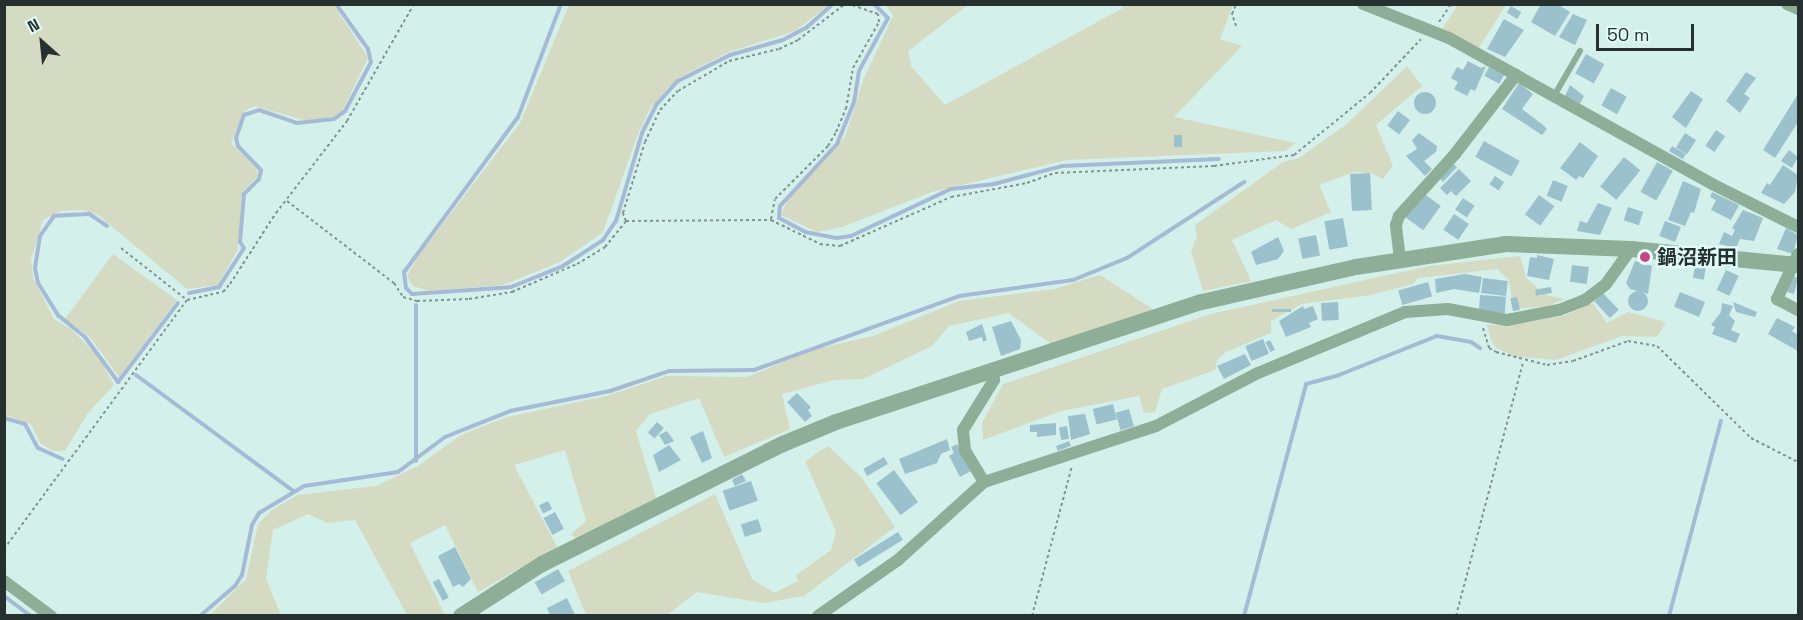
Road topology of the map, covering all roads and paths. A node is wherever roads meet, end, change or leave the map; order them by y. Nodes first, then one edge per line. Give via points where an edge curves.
1 (414, 4) edge
2 (845, 4) edge
3 (849, 4) edge
4 (1236, 4) edge
5 (1363, 4) edge
6 (1451, 4) edge
7 (1787, 4) edge
8 (1798, 9) edge
9 (1236, 26) dead end
10 (1431, 31) junction
11 (1580, 51) dead end
12 (1516, 75) junction
13 (1554, 96) junction
14 (287, 201) junction
15 (771, 220) junction
16 (626, 221) junction
17 (1798, 227) edge
18 (121, 248) dead end
19 (1631, 249) junction
20 (1400, 259) junction
21 (1796, 261) edge
22 (188, 300) junction
23 (1798, 310) edge
24 (1481, 318) junction
25 (1523, 362) junction
26 (993, 371) junction
27 (1073, 451) junction
28 (1798, 462) edge
29 (984, 482) junction
30 (4, 549) edge
31 (4, 581) edge
32 (51, 615) edge
33 (461, 615) edge
34 (818, 615) edge
35 (1032, 615) edge
36 (1456, 615) edge

1 - 14 path via 347,121
2 - 16 path via 798,40 779,49 729,61 678,91 660,110 645,142 623,213
3 - 15 path via 873,11 879,22 853,68 846,109 836,132 828,146 775,199
4 - 9 path via 1232,14
5 - 10 street
6 - 10 path
7 - 8 street
10 - 12 street
10 - 15 path via 1370,93 1294,155 1214,166 1055,172 1027,183 951,197 840,246 820,244
11 - 13 lane
12 - 13 street
12 - 20 street via 1455,154 1399,216 1396,225
13 - 17 street
14 - 16 path via 394,283 403,297 417,301 512,292 577,264 605,247
14 - 22 path via 223,292
15 - 16 path
18 - 22 path
19 - 20 street via 1506,244
19 - 21 street
19 - 24 street via 1617,273 1585,300 1507,320
20 - 26 street via 1202,302
21 - 23 street via 1777,299
22 - 30 path
24 - 25 path via 1489,348
24 - 27 street via 1448,309 1405,312 1258,374 1156,426
25 - 28 path via 1547,365 1574,361 1628,341 1657,346 1751,438
25 - 36 path
26 - 29 street via 994,380 963,430 965,450
26 - 33 street via 836,422 742,462 542,564
27 - 29 street
27 - 35 path
29 - 34 street via 898,560
31 - 32 street

